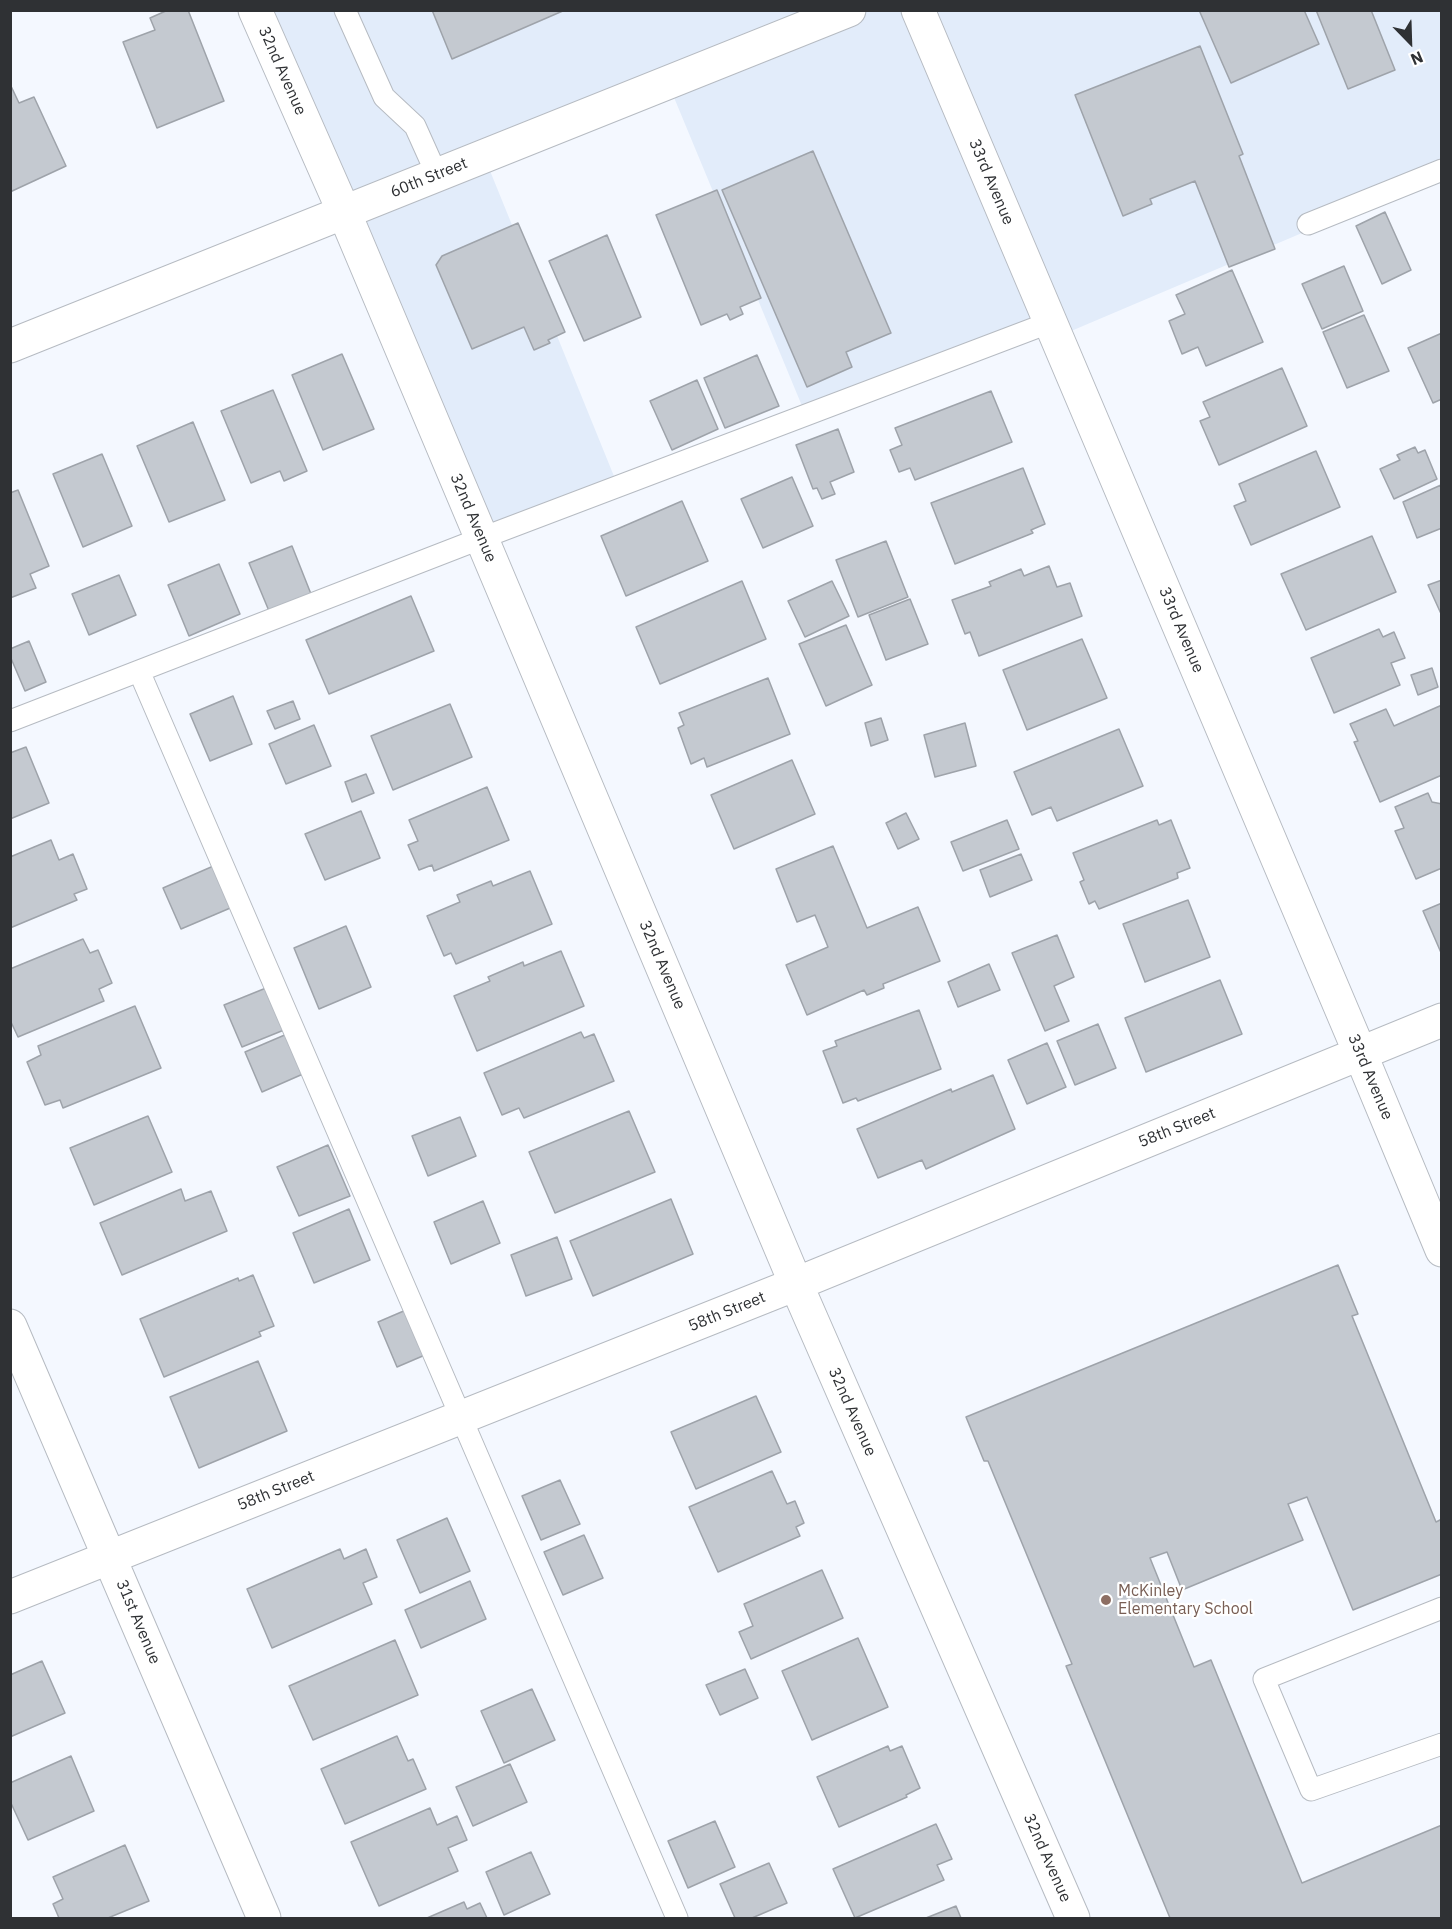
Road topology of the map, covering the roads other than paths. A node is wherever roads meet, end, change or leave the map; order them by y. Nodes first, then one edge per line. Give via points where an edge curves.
1 (255, 10) edge
2 (345, 10) edge
3 (849, 10) edge
4 (918, 10) edge
5 (1442, 170) edge
6 (437, 175) junction
7 (344, 212) junction
8 (1308, 224) dead end
9 (1051, 322) junction
10 (10, 346) edge
11 (482, 538) junction
12 (139, 671) junction
13 (10, 721) edge
14 (1442, 1020) edge
15 (1360, 1053) junction
16 (1442, 1250) edge
17 (796, 1284) junction
18 (10, 1326) edge
19 (461, 1418) junction
20 (110, 1557) junction
21 (10, 1597) edge
22 (1442, 1608) edge
23 (1442, 1744) edge
24 (264, 1918) edge
25 (677, 1918) edge
26 (1073, 1918) edge

1 - 7 street, 32nd Avenue
2 - 6 lane via 384,98 415,126
3 - 6 street, 60th Street
4 - 9 street, 33rd Avenue
5 - 8 lane
6 - 7 street, 60th Street
7 - 10 street, 60th Street
7 - 11 street, 32nd Avenue
9 - 11 lane
9 - 15 street, 33rd Avenue
11 - 12 lane
11 - 17 street, 32nd Avenue
12 - 13 lane
12 - 19 lane
14 - 15 street, 58th Street
15 - 16 street, 33rd Avenue
15 - 17 street, 58th Street
17 - 19 street, 58th Street
17 - 26 street, 32nd Avenue
18 - 20 street, 31st Avenue
19 - 20 street, 58th Street
19 - 25 lane
20 - 21 street, 58th Street
20 - 24 street, 31st Avenue
22 - 23 lane via 1264,1679 1311,1790

